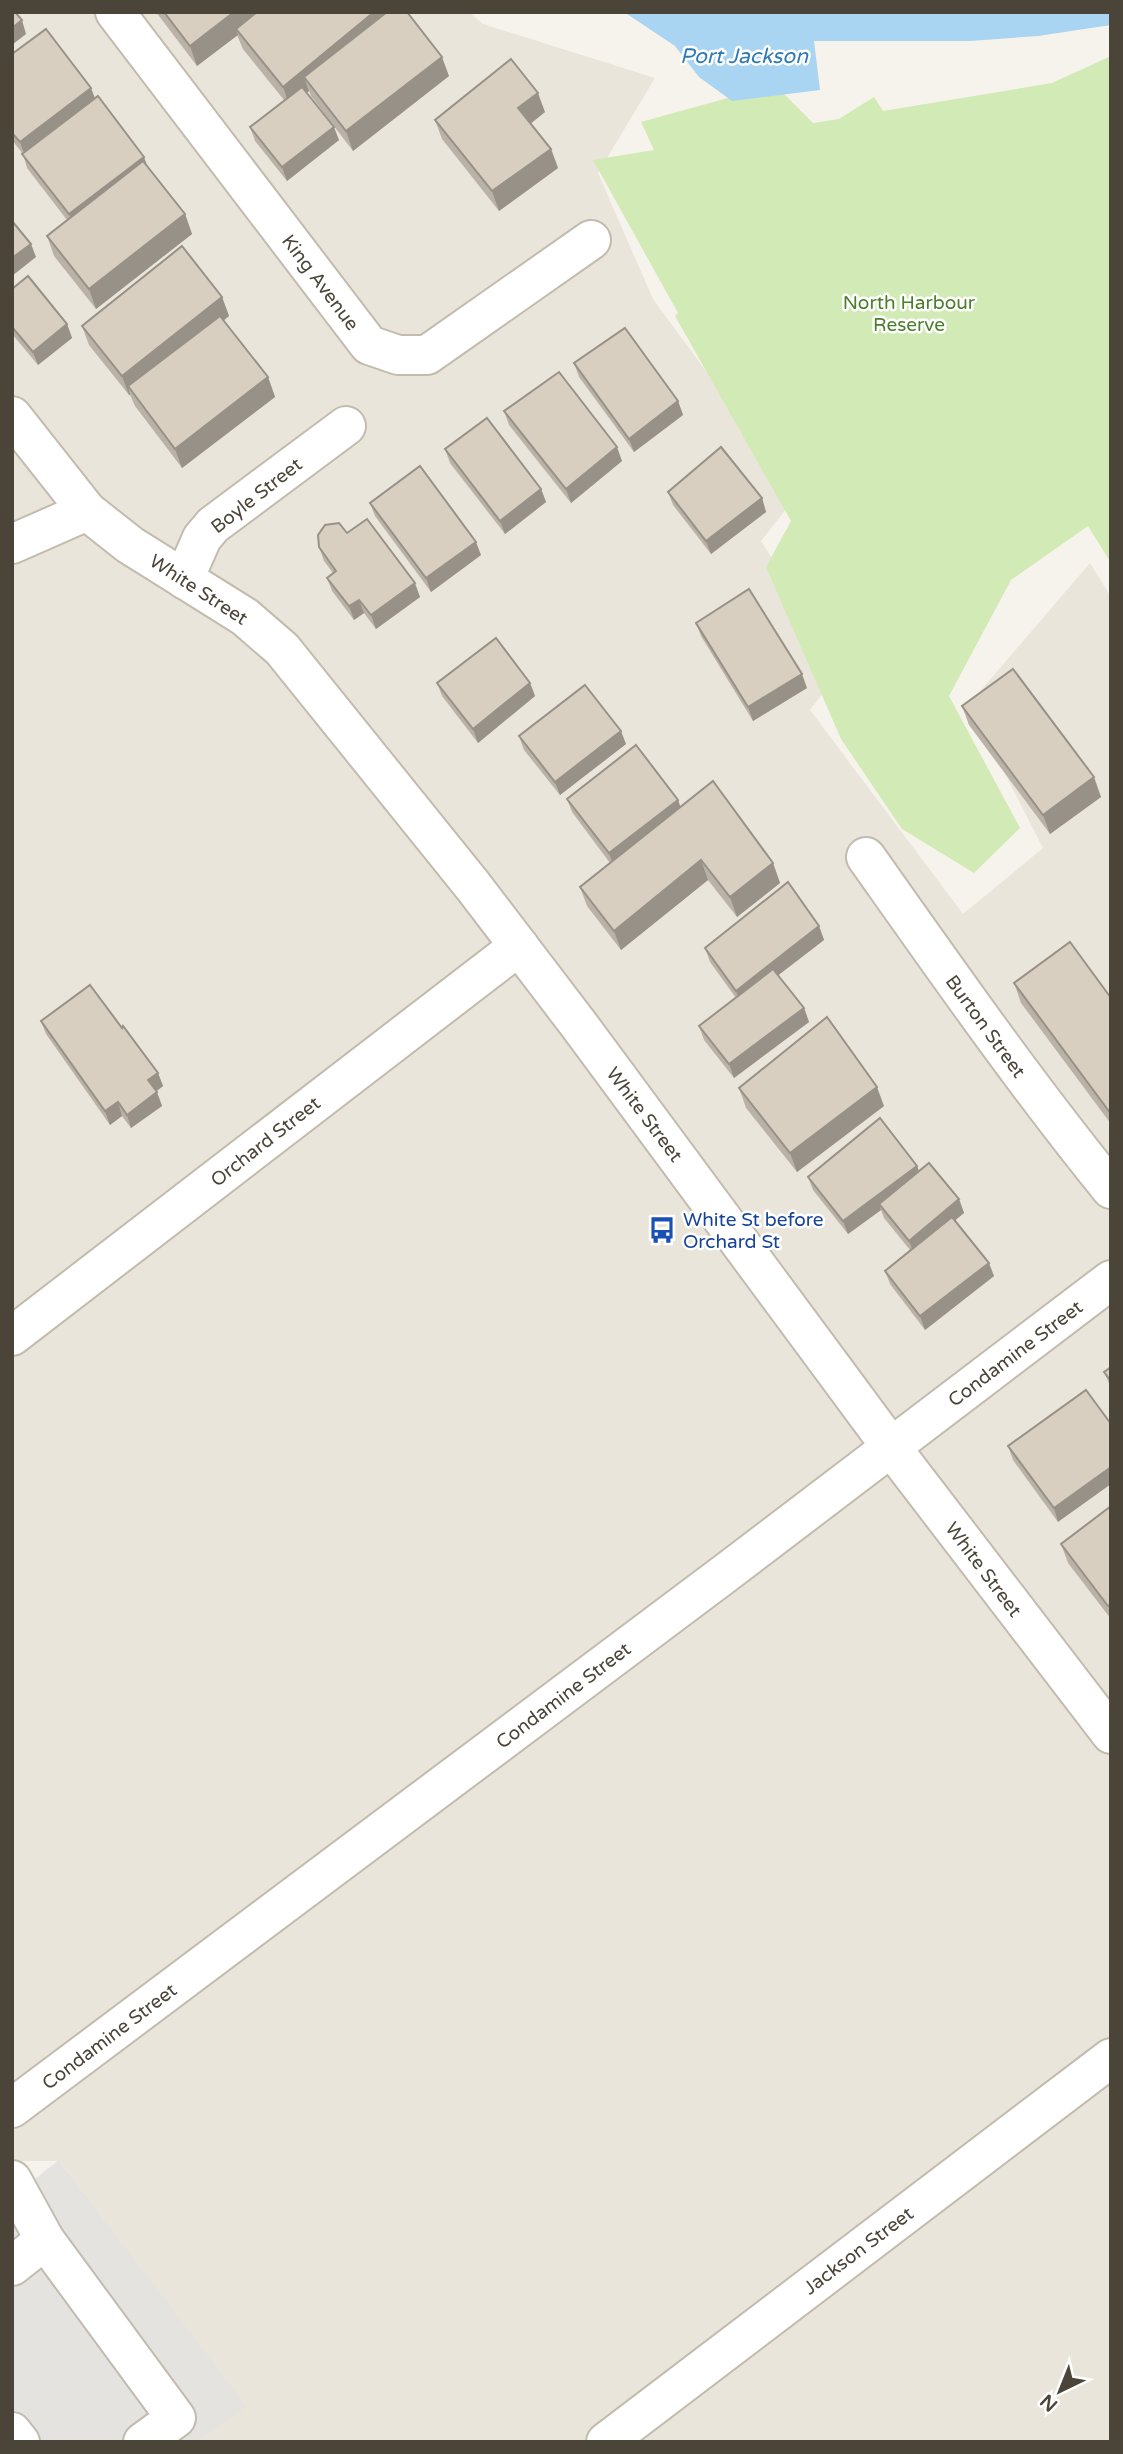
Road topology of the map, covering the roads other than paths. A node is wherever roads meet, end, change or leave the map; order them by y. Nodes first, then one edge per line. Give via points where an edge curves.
1 (115, 12) edge
2 (591, 240) dead end
3 (12, 416) edge
4 (346, 426) dead end
5 (87, 511) junction
6 (12, 544) edge
7 (184, 579) junction
8 (866, 858) dead end
9 (519, 946) junction
10 (1111, 1189) edge
11 (1111, 1280) edge
12 (12, 1336) edge
13 (891, 1447) junction
14 (1111, 1734) edge
15 (1111, 2058) edge
16 (12, 2108) edge
17 (12, 2180) edge
18 (45, 2240) junction
19 (12, 2266) edge
20 (12, 2432) edge
21 (20, 2442) edge
22 (143, 2442) edge
23 (606, 2442) edge

1 - 2 street, King Avenue via 369,345 398,355 427,355
3 - 5 street, White Street
4 - 7 street, Boyle Street via 213,525 202,538
5 - 6 street
5 - 7 street, White Street
7 - 9 street, White Street via 245,617 282,649
8 - 10 street, Burton Street via 966,1001
9 - 12 street, Orchard Street
9 - 13 street, White Street
11 - 13 street, Condamine Street
13 - 14 street, White Street
13 - 16 street, Condamine Street
15 - 23 street, Jackson Street
17 - 18 street
18 - 19 street
18 - 22 street via 176,2418
20 - 21 street

